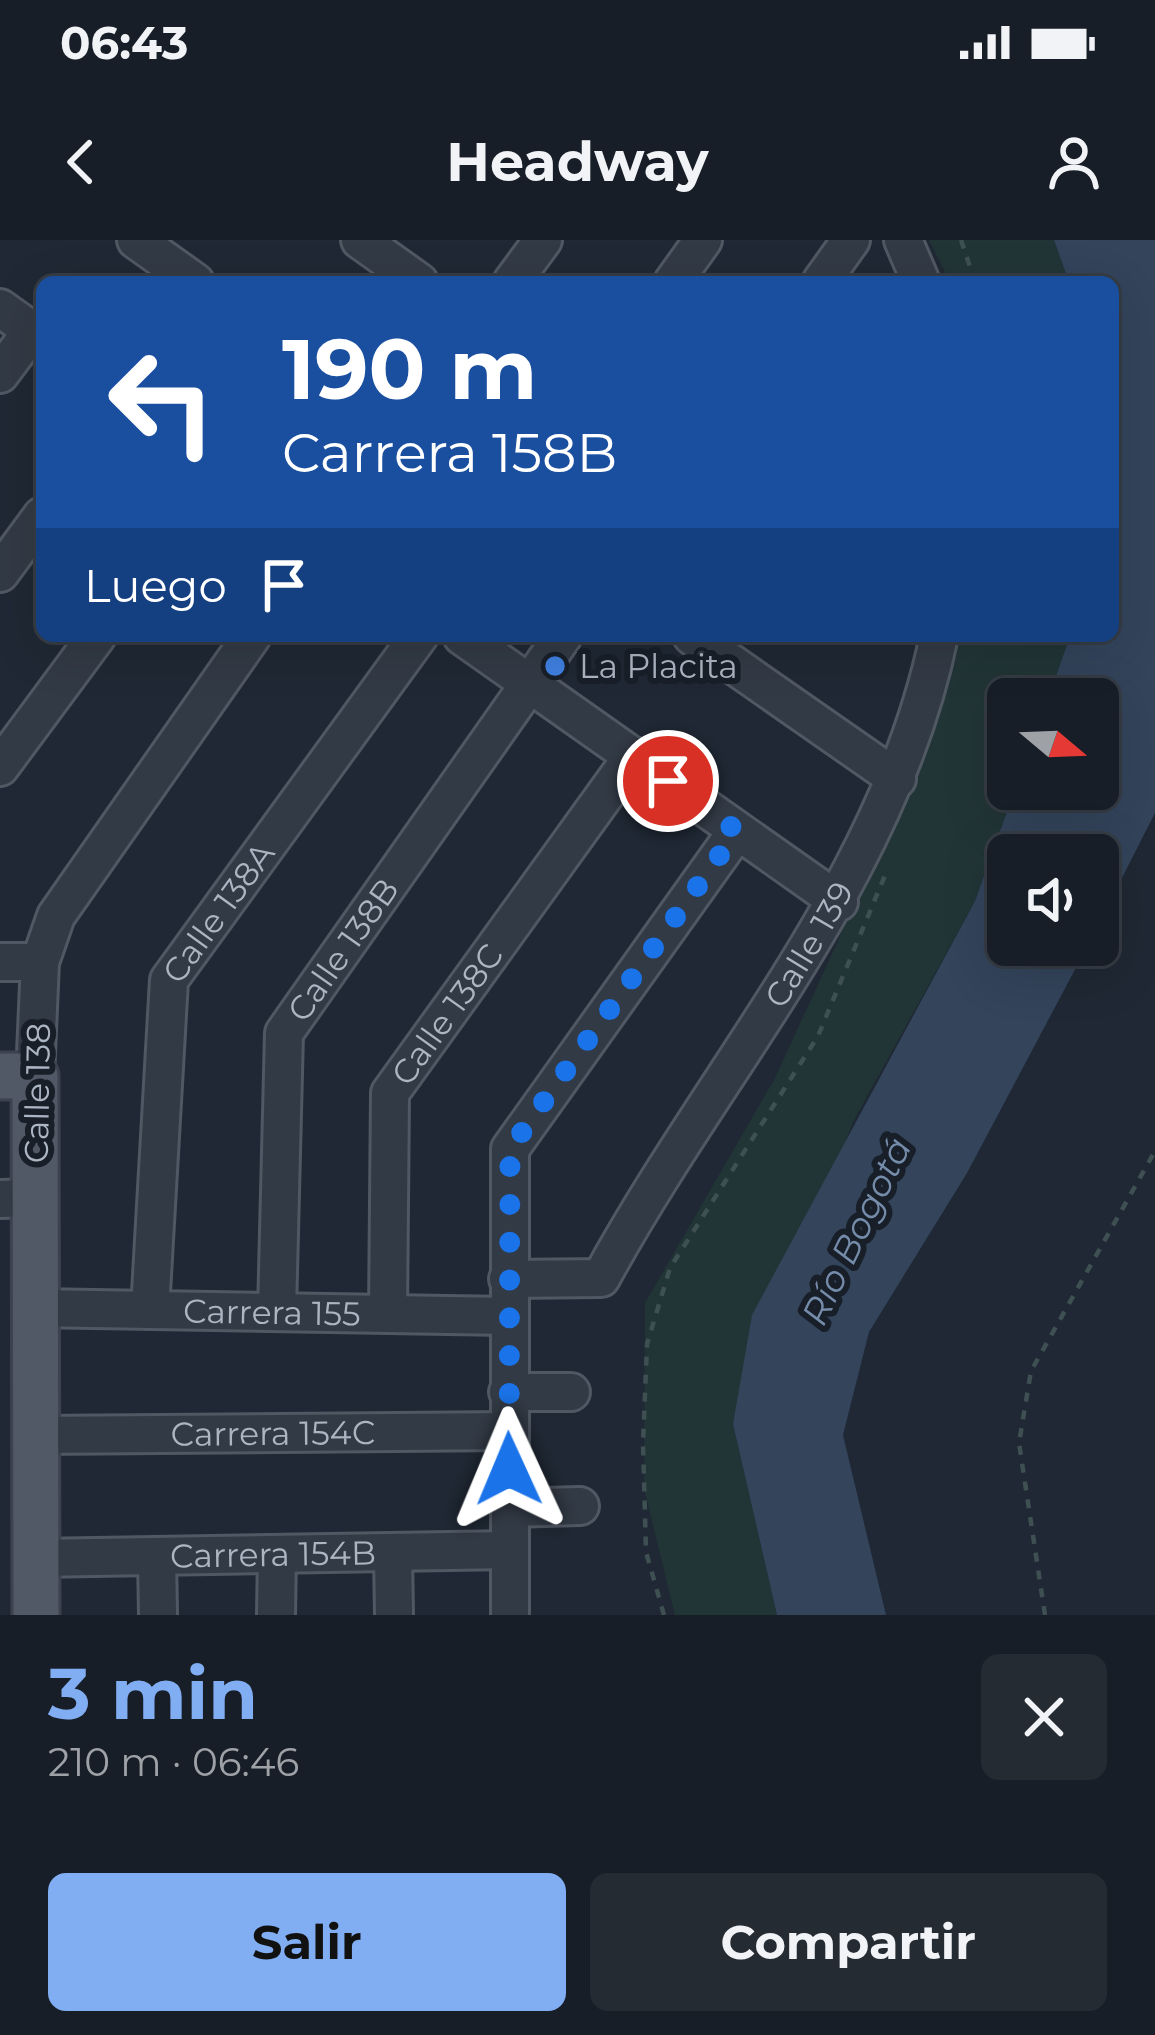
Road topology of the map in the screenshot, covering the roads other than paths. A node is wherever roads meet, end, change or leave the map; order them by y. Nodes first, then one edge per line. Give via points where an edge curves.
1 (136, 240) edge
2 (360, 240) edge
3 (543, 240) edge
4 (703, 240) edge
5 (851, 240) edge
6 (903, 240) edge
7 (187, 276) edge
8 (411, 276) edge
9 (516, 276) edge
10 (677, 276) edge
11 (825, 276) edge
12 (918, 276) edge
13 (0, 308) edge
14 (36, 334) edge
15 (36, 336) edge
16 (0, 374) edge
17 (36, 524) edge
18 (0, 572) edge
19 (93, 642) edge
20 (248, 642) edge
21 (414, 642) edge
22 (471, 642) edge
23 (559, 642) edge
24 (701, 642) edge
25 (930, 642) edge
26 (529, 682) junction
27 (633, 757) junction
28 (0, 767) edge
29 (897, 779) junction
30 (737, 831) junction
31 (838, 902) junction
32 (0, 962) edge
33 (40, 962) junction
34 (18, 1076) edge
35 (18, 1198) edge
36 (508, 1279) junction
37 (35, 1308) junction
38 (150, 1310) junction
39 (277, 1312) junction
40 (388, 1314) junction
41 (507, 1316) junction
42 (508, 1392) junction
43 (571, 1392) dead end
44 (508, 1431) junction
45 (35, 1435) junction
46 (580, 1506) dead end
47 (510, 1508) junction
48 (510, 1550) junction
49 (393, 1552) junction
50 (277, 1554) junction
51 (157, 1556) junction
52 (36, 1558) junction
53 (35, 1615) edge
54 (158, 1615) edge
55 (276, 1615) edge
56 (394, 1615) edge
57 (511, 1615) edge

1 - 7 street
2 - 8 street
3 - 9 street
4 - 10 street
5 - 11 street
6 - 12 street
13 - 14 street
15 - 16 street
17 - 18 street
19 - 28 street
20 - 33 street, Calle 138 via 70,892
21 - 38 street, Calle 138A via 169,980
22 - 26 street
23 - 26 street, Calle 138B
24 - 29 street
25 - 29 street, Calle 139
26 - 27 street
26 - 39 street, Calle 138B via 284,1033
27 - 30 street
27 - 40 street, Calle 138C via 390,1094
29 - 31 street, Calle 139
30 - 31 street
30 - 36 street via 510,1149
31 - 36 street, Calle 139 via 601,1278
32 - 33 street
33 - 34 street, Calle 138
34 - 35 main road, Calle 138
35 - 37 main road, Calle 138
36 - 41 street
37 - 38 street, Carrera 155
37 - 45 main road, Calle 138
38 - 39 street, Carrera 155
39 - 40 street, Carrera 155
40 - 41 street, Carrera 155
41 - 42 street
42 - 43 street
42 - 44 street
44 - 45 street, Carrera 154C
44 - 47 street
45 - 52 main road, Calle 138
46 - 47 street
47 - 48 street
48 - 49 street, Carrera 154B
48 - 57 street
49 - 50 street, Carrera 154B
49 - 56 street
50 - 51 street, Carrera 154B
50 - 55 street
51 - 52 street, Carrera 154B
51 - 54 street
52 - 53 main road, Calle 138

